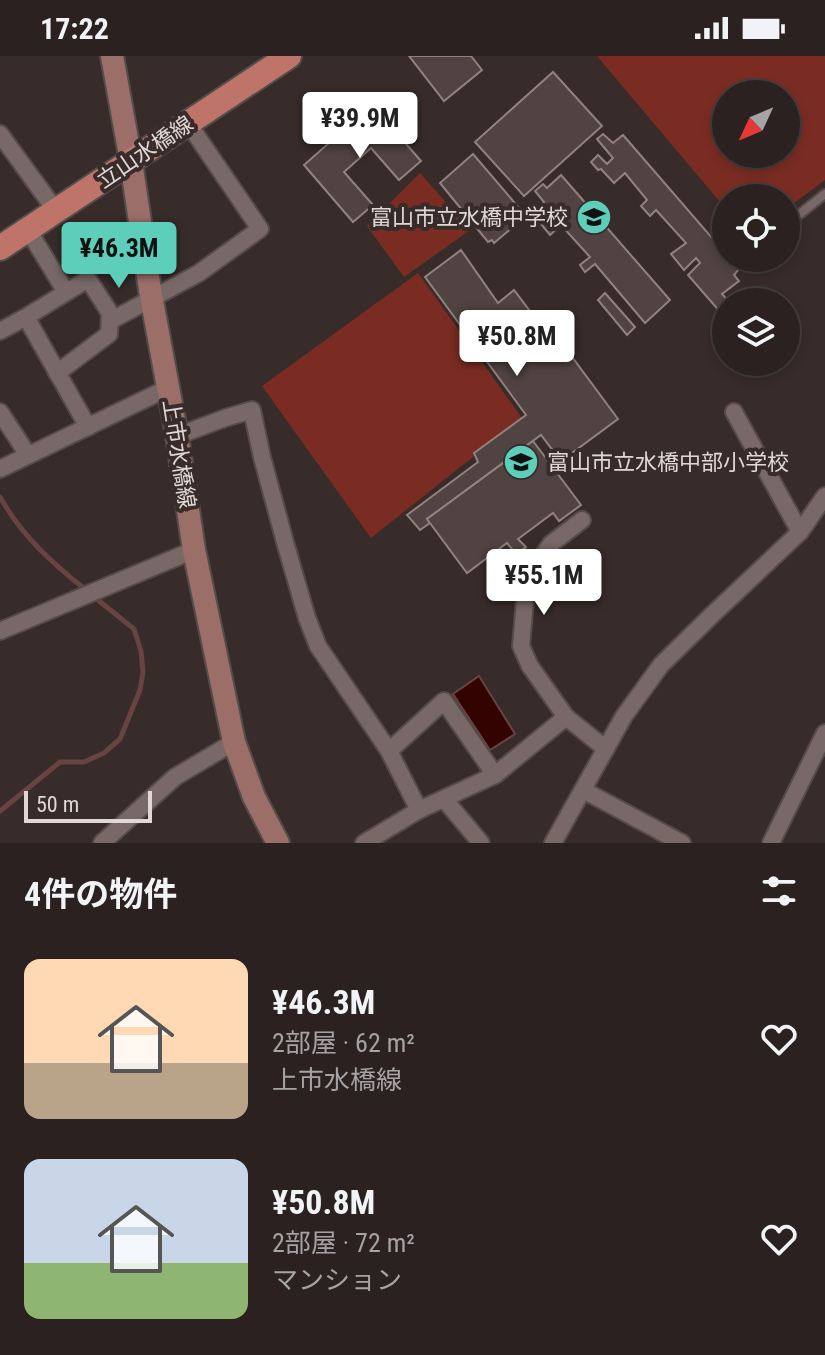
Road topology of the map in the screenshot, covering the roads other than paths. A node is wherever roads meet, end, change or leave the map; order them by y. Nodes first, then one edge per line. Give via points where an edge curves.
1 (112, 56) edge
2 (289, 56) edge
3 (188, 123) junction
4 (0, 134) edge
5 (131, 161) junction
6 (825, 194) edge
7 (56, 211) junction
8 (800, 214) edge
9 (28, 230) junction
10 (0, 248) edge
11 (66, 292) junction
12 (152, 299) junction
13 (26, 317) junction
14 (110, 321) junction
15 (2, 327) edge
16 (57, 373) junction
17 (168, 388) junction
18 (0, 412) edge
19 (734, 412) dead end
20 (88, 427) junction
21 (177, 436) junction
22 (28, 455) junction
23 (0, 469) edge
24 (825, 496) edge
25 (582, 520) dead end
26 (800, 532) junction
27 (194, 550) junction
28 (0, 631) edge
29 (566, 717) junction
30 (825, 733) edge
31 (234, 742) junction
32 (606, 749) junction
33 (389, 751) junction
34 (495, 775) junction
35 (583, 790) junction
36 (444, 799) junction
37 (419, 810) junction
38 (102, 843) edge
39 (278, 843) edge
40 (364, 843) edge
41 (481, 843) edge
42 (553, 843) edge
43 (682, 843) edge
44 (771, 843) edge

1 - 5 main road, 上市水橋線
2 - 3 main road, 立山水橋線
3 - 5 main road, 立山水橋線
3 - 12 street via 260,229
4 - 7 street
5 - 7 main road, 立山水橋線
5 - 12 main road, 上市水橋線
6 - 8 lane
7 - 9 main road, 立山水橋線
9 - 10 main road, 立山水橋線
9 - 11 street
11 - 13 street
11 - 14 street via 88,279
12 - 14 street
12 - 17 main road, 上市水橋線
13 - 15 street
13 - 16 street
14 - 16 street via 109,334
16 - 20 street
17 - 20 street
17 - 21 main road, 上市水橋線
18 - 22 street
19 - 26 street
20 - 22 street
21 - 27 main road, 上市水橋線
21 - 33 street via 252,410 318,646
22 - 23 street
24 - 26 street
25 - 29 street via 551,544 535,567 526,589 521,646
26 - 32 street via 661,665
27 - 28 street
27 - 31 main road, 上市水橋線
29 - 32 street
29 - 34 street
30 - 44 street
31 - 38 street via 175,777
31 - 39 main road, 上市水橋線
32 - 35 street
33 - 34 street via 444,701
33 - 37 street
34 - 36 street
35 - 42 street
35 - 43 street
36 - 37 street
36 - 41 street
37 - 40 street

